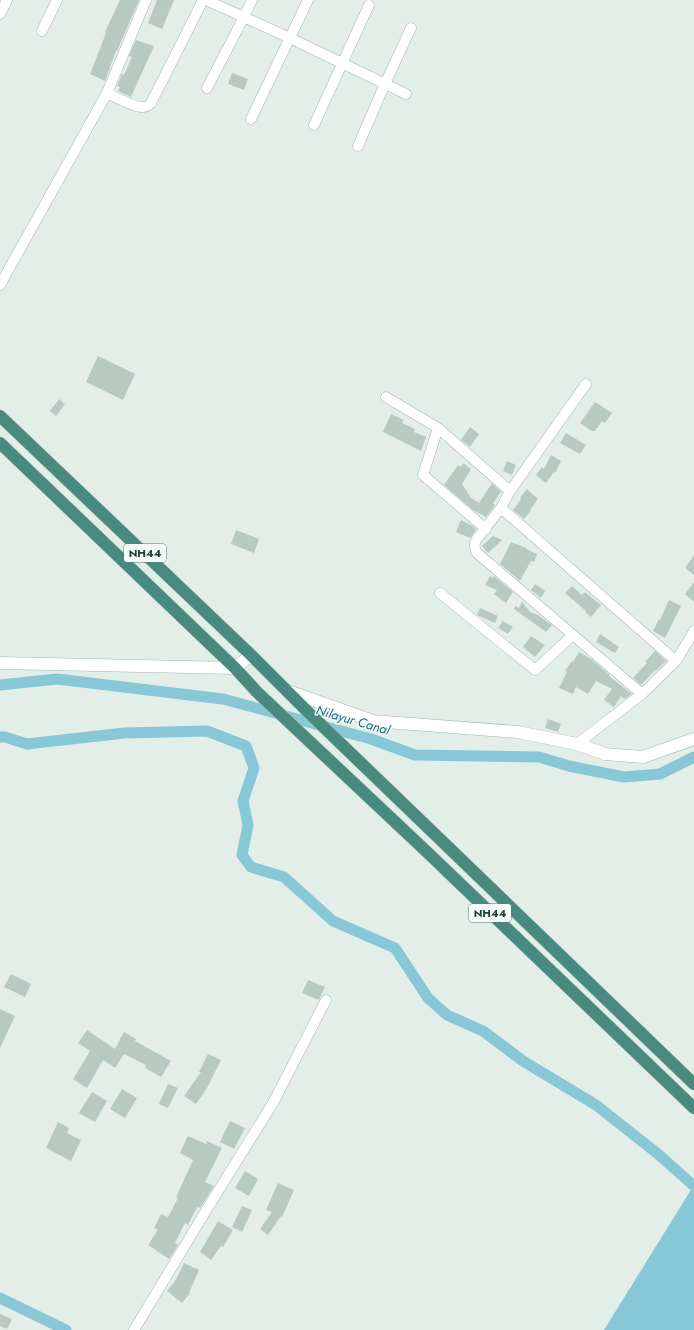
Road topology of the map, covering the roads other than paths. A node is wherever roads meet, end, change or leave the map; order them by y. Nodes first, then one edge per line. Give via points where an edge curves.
1 (6, 0) edge
2 (57, 0) edge
3 (146, 0) edge
4 (203, 0) edge
5 (206, 0) edge
6 (252, 0) edge
7 (308, 0) edge
8 (369, 5) dead end
9 (0, 14) edge
10 (244, 17) junction
11 (411, 28) dead end
12 (42, 31) dead end
13 (290, 38) junction
14 (342, 63) junction
15 (385, 84) junction
16 (207, 88) dead end
17 (106, 93) junction
18 (406, 94) dead end
19 (251, 119) dead end
20 (314, 125) dead end
21 (358, 146) dead end
22 (0, 286) edge
23 (586, 384) dead end
24 (386, 397) dead end
25 (0, 416) edge
26 (438, 428) junction
27 (0, 443) edge
28 (510, 491) junction
29 (501, 508) junction
30 (486, 529) junction
31 (440, 593) dead end
32 (694, 631) edge
33 (572, 635) junction
34 (251, 655) junction
35 (676, 661) junction
36 (0, 663) edge
37 (235, 668) junction
38 (288, 691) junction
39 (642, 694) junction
40 (694, 739) edge
41 (577, 744) junction
42 (326, 1000) dead end
43 (694, 1084) edge
44 (694, 1108) edge
45 (136, 1329) edge

1 - 9 street
2 - 12 street
3 - 17 street
4 - 17 street via 148,106 136,106
5 - 10 street
6 - 10 street
7 - 13 street
8 - 14 street
10 - 13 street
10 - 16 street
11 - 15 street
13 - 14 street
13 - 19 street
14 - 15 street
14 - 20 street
15 - 18 street
15 - 21 street
17 - 22 street
23 - 28 street
24 - 26 street
25 - 34 highway, NH44
26 - 28 street
26 - 30 street via 423,475
27 - 37 highway, NH44
28 - 29 street
29 - 30 street
29 - 35 street
30 - 33 street via 475,544 477,553
31 - 33 street via 535,670
32 - 35 street
33 - 39 street
34 - 37 street
34 - 38 highway, NH44
35 - 39 street
36 - 37 street
37 - 44 highway, NH44 via 257,692
38 - 41 street via 373,721 518,732
38 - 43 highway, NH44
39 - 41 street
40 - 41 street via 643,757 605,754
42 - 45 street via 273,1103

